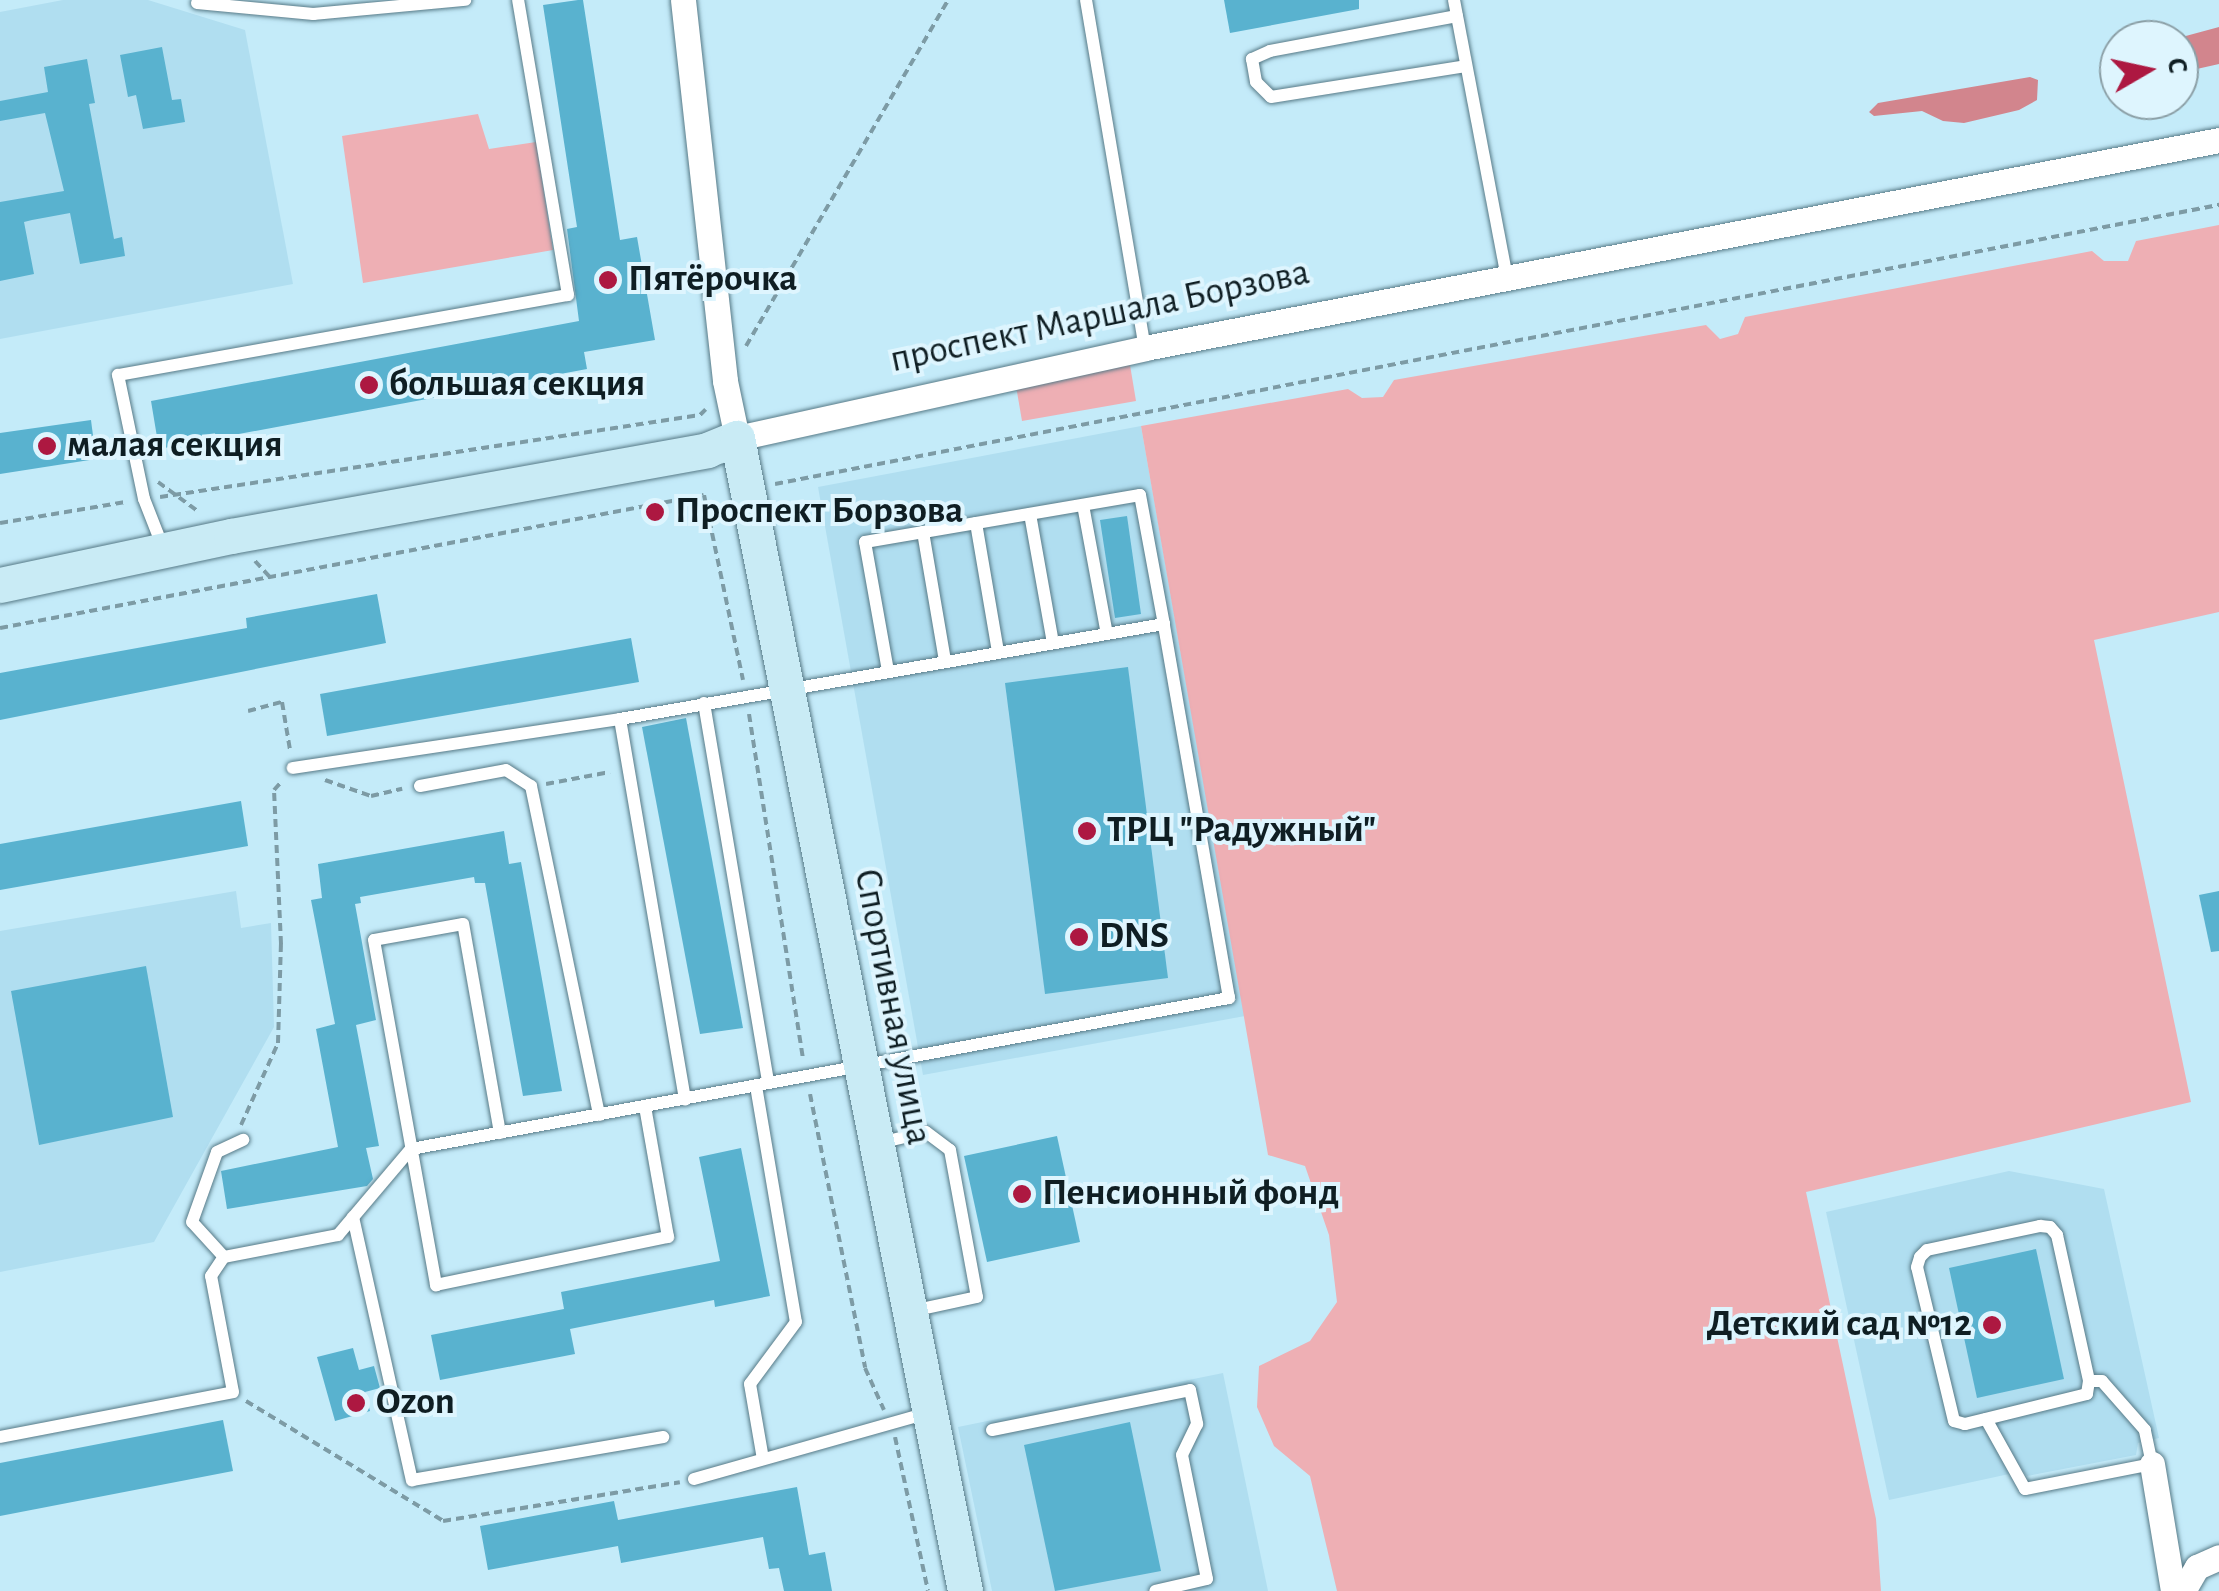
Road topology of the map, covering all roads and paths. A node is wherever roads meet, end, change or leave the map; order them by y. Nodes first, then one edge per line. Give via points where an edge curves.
1 (466, 0) edge
2 (518, 0) edge
3 (682, 0) edge
4 (948, 0) edge
5 (1086, 0) edge
6 (1454, 0) edge
7 (196, 3) dead end
8 (1457, 16) junction
9 (1466, 66) junction
10 (2219, 140) edge
11 (2219, 206) edge
12 (1508, 279) junction
13 (1145, 348) junction
14 (725, 381) junction
15 (737, 438) junction
16 (773, 484) dead end
17 (144, 499) junction
18 (1083, 504) junction
19 (1030, 514) junction
20 (0, 523) edge
21 (976, 523) junction
22 (924, 532) junction
23 (164, 550) junction
24 (0, 585) edge
25 (1164, 624) junction
26 (0, 628) edge
27 (1107, 634) junction
28 (1053, 643) junction
29 (998, 652) junction
30 (945, 661) junction
31 (888, 671) junction
32 (786, 688) junction
33 (746, 695) junction
34 (704, 704) junction
35 (248, 710) dead end
36 (620, 719) junction
37 (292, 768) junction
38 (628, 768) junction
39 (420, 786) joint
40 (531, 786) junction
41 (859, 1067) junction
42 (806, 1076) junction
43 (762, 1084) junction
44 (684, 1099) junction
45 (645, 1106) junction
46 (599, 1114) junction
47 (500, 1133) junction
48 (243, 1140) joint
49 (875, 1144) junction
50 (411, 1149) junction
51 (353, 1218) junction
52 (224, 1257) junction
53 (909, 1312) junction
54 (2089, 1381) junction
55 (930, 1413) junction
56 (1986, 1419) junction
57 (890, 1422) junction
58 (992, 1430) dead end
59 (663, 1436) dead end
60 (0, 1437) edge
61 (762, 1460) junction
62 (2152, 1464) junction
63 (694, 1480) dead end
64 (2219, 1558) edge
65 (928, 1591) edge
66 (965, 1591) edge
67 (1154, 1591) edge
68 (2174, 1591) edge
69 (2182, 1591) edge

1 - 7 lane via 313,14
2 - 17 lane via 568,295 118,375
3 - 14 street
4 - 14 path
5 - 13 lane
6 - 8 lane
8 - 9 lane
8 - 9 lane via 1270,50 1252,59 1256,82 1271,97
9 - 12 lane
10 - 12 street, проспект Маршала Борзова
11 - 16 path
12 - 13 street, проспект Маршала Борзова
13 - 15 street, проспект Маршала Борзова
14 - 15 street
14 - 17 path via 700,415
15 - 23 street, проспект Маршала Борзова via 706,450
15 - 32 street, Спортивная улица
17 - 20 path
17 - 23 lane
18 - 19 lane
18 - 25 lane via 1140,495
18 - 27 lane
19 - 21 lane
19 - 28 lane
21 - 22 lane
21 - 29 lane
22 - 30 lane
22 - 31 lane via 865,542
23 - 24 street, проспект Маршала Борзова
25 - 27 lane
25 - 41 lane via 1229,998
26 - 33 path via 704,495
27 - 28 lane
28 - 29 lane
29 - 30 lane
30 - 31 lane
31 - 32 lane
32 - 33 lane
32 - 41 street, Спортивная улица
33 - 34 lane
33 - 42 path
34 - 36 lane
34 - 43 lane
35 - 37 path via 282,702
36 - 37 lane
36 - 38 lane
37 - 39 path via 370,796
37 - 48 path via 274,790 278,1042 240,1127
38 - 40 path
38 - 44 lane
39 - 40 lane via 506,770
40 - 46 lane
41 - 42 lane
41 - 49 street, Спортивная улица
42 - 43 lane
42 - 57 path via 865,1368
43 - 44 lane
43 - 61 lane via 796,1322 750,1384
44 - 45 lane
45 - 46 lane
45 - 50 lane via 668,1237 436,1285
46 - 47 lane
47 - 50 lane
47 - 50 lane via 462,924 374,940
48 - 52 lane via 217,1152 192,1222
49 - 53 street, Спортивная улица
49 - 53 lane via 926,1132 950,1150 977,1297
50 - 51 lane
51 - 52 lane via 338,1235
51 - 59 lane via 412,1480
52 - 60 lane via 211,1276 232,1392
53 - 55 street, Спортивная улица
54 - 56 lane via 2086,1394 2076,1399
54 - 56 lane via 2050,1227 1927,1250 1917,1267 1949,1412 1954,1422
54 - 62 lane via 2102,1381 2145,1430
55 - 57 lane
55 - 66 street, Спортивная улица
56 - 62 lane via 2025,1490
57 - 61 lane
57 - 65 path
58 - 67 lane via 1190,1390 1197,1424 1182,1455 1207,1580
61 - 63 lane
62 - 68 street
64 - 69 street via 2197,1567

